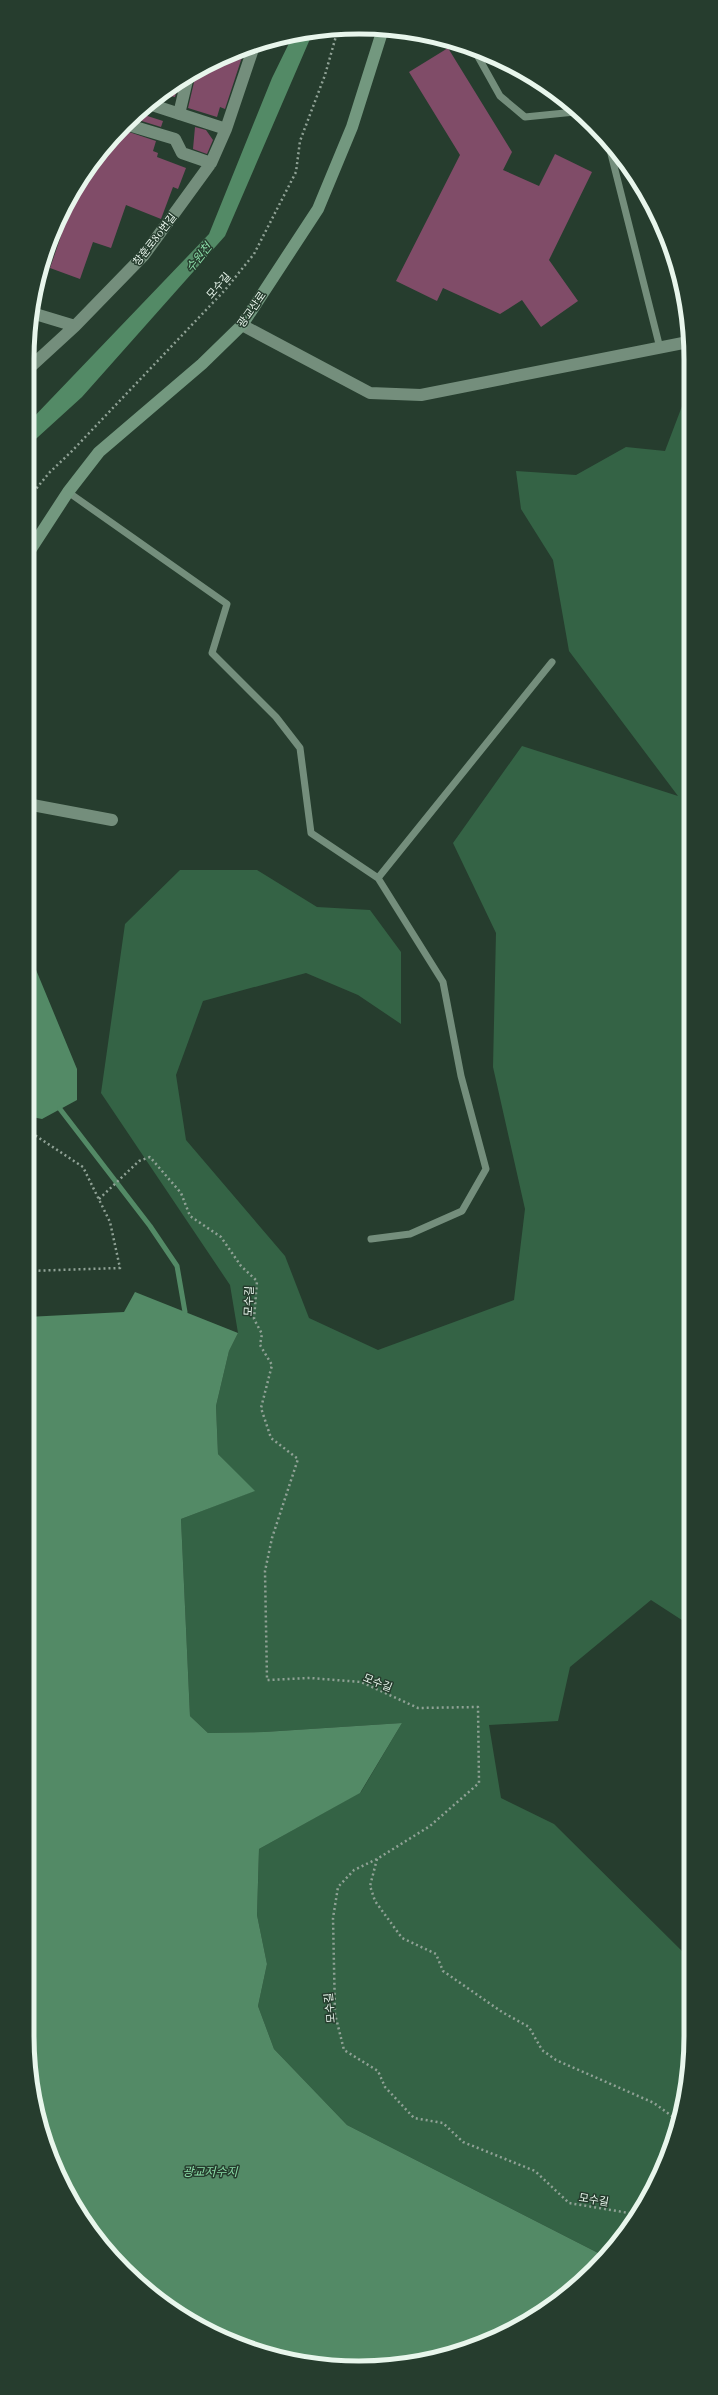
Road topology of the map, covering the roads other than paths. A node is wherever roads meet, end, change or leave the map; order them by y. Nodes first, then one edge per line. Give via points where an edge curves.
1 (381, 35) edge
2 (252, 52) edge
3 (478, 57) edge
4 (186, 84) edge
5 (155, 106) edge
6 (570, 112) edge
7 (180, 114) junction
8 (132, 126) edge
9 (226, 129) junction
10 (610, 153) edge
11 (211, 163) junction
12 (37, 315) edge
13 (242, 325) junction
14 (75, 326) junction
15 (683, 343) edge
16 (660, 348) junction
17 (34, 364) edge
18 (68, 492) junction
19 (34, 543) edge
20 (552, 662) dead end
21 (34, 805) edge
22 (112, 820) dead end
23 (378, 878) junction
24 (371, 1239) dead end

1 - 13 street, 광교산로 via 352,127 318,209
2 - 9 street, 창훈로80번길
3 - 6 lane via 500,96 525,117
4 - 7 street
5 - 7 street
7 - 9 street
8 - 11 street via 175,139 182,153
9 - 11 street, 창훈로80번길
10 - 16 lane
11 - 14 street, 창훈로80번길 via 144,255
12 - 14 street
13 - 16 street via 370,393 421,395
13 - 18 street, 광교산로 via 202,364 99,452
14 - 17 street, 창훈로80번길
15 - 16 street
18 - 19 street, 광교산로
18 - 23 lane via 227,604 212,653 276,717 300,748 311,833
20 - 23 lane
21 - 22 street
23 - 24 lane via 443,982 461,1076 486,1169 462,1211 410,1234

